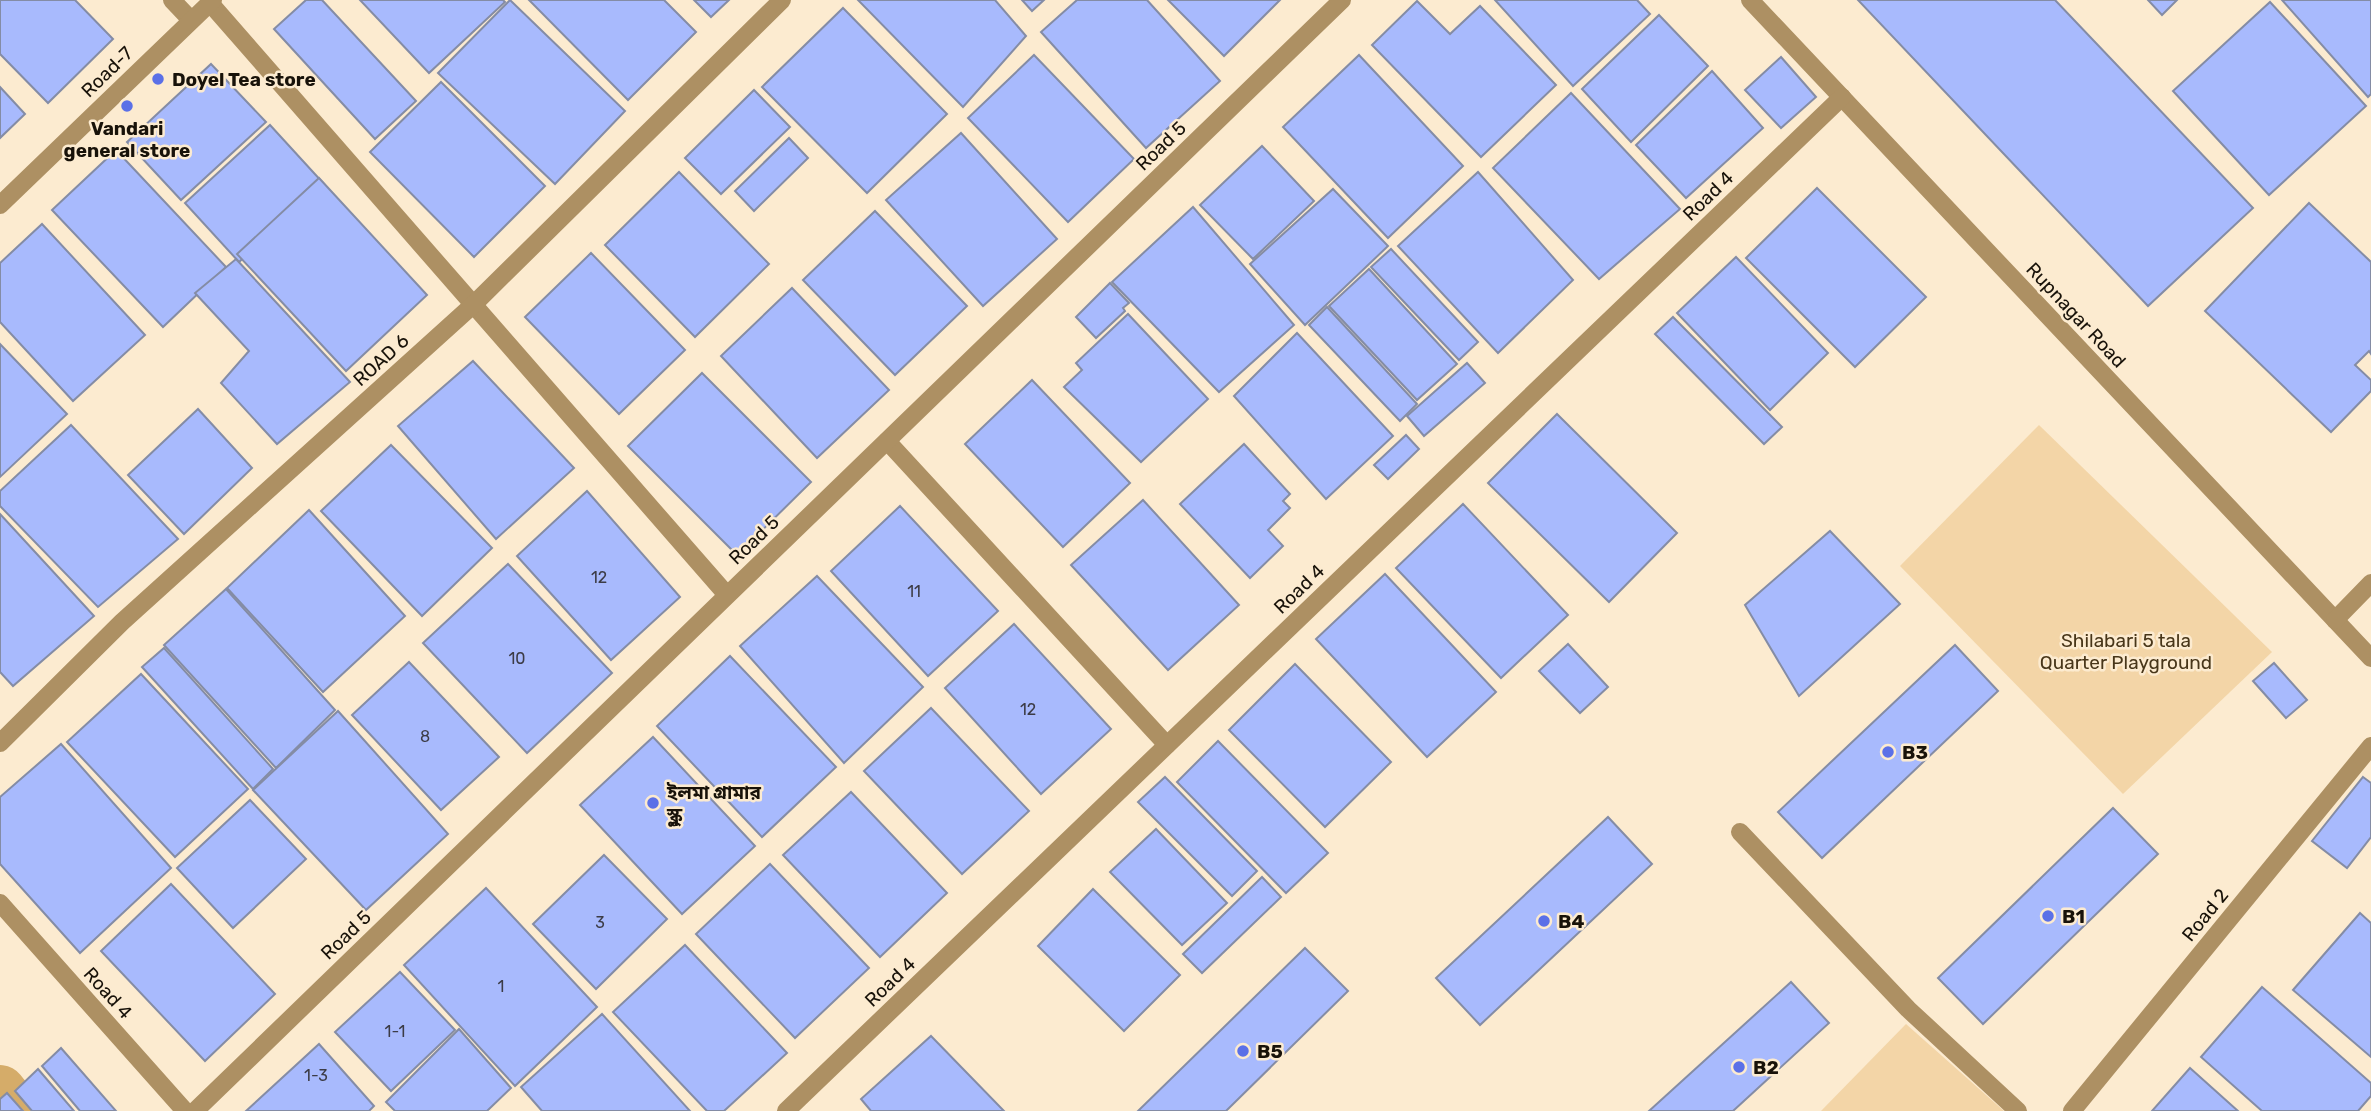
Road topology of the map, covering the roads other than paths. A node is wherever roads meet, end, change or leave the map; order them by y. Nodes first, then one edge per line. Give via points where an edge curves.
1 (172, 0) edge
2 (782, 0) edge
3 (1342, 0) edge
4 (1750, 0) edge
5 (211, 1) edge
6 (191, 20) junction
7 (1842, 97) junction
8 (0, 205) edge
9 (474, 304) junction
10 (887, 441) junction
11 (2371, 583) edge
12 (727, 595) junction
13 (2335, 620) junction
14 (2371, 658) edge
15 (0, 743) edge
16 (1167, 745) junction
17 (2371, 746) edge
18 (1740, 832) dead end
19 (0, 903) edge
20 (185, 1111) edge
21 (195, 1111) edge
22 (786, 1111) edge
23 (2018, 1111) edge
24 (2072, 1111) edge

1 - 6 street
2 - 9 street, ROAD 6
3 - 10 street, Road 5
4 - 7 street, Rupnagar Road
5 - 6 street, Road-7
5 - 9 street
6 - 8 street, Road-7
7 - 13 street, Rupnagar Road
7 - 16 street, Road 4
9 - 12 street
9 - 15 street, ROAD 6 via 122,622
10 - 12 street, Road 5
10 - 16 street
11 - 13 street
12 - 21 street, Road 5
13 - 14 street, Rupnagar Road
16 - 22 street, Road 4
17 - 24 street, Road 2
18 - 23 street via 1908,1009
19 - 20 street, Road 4

